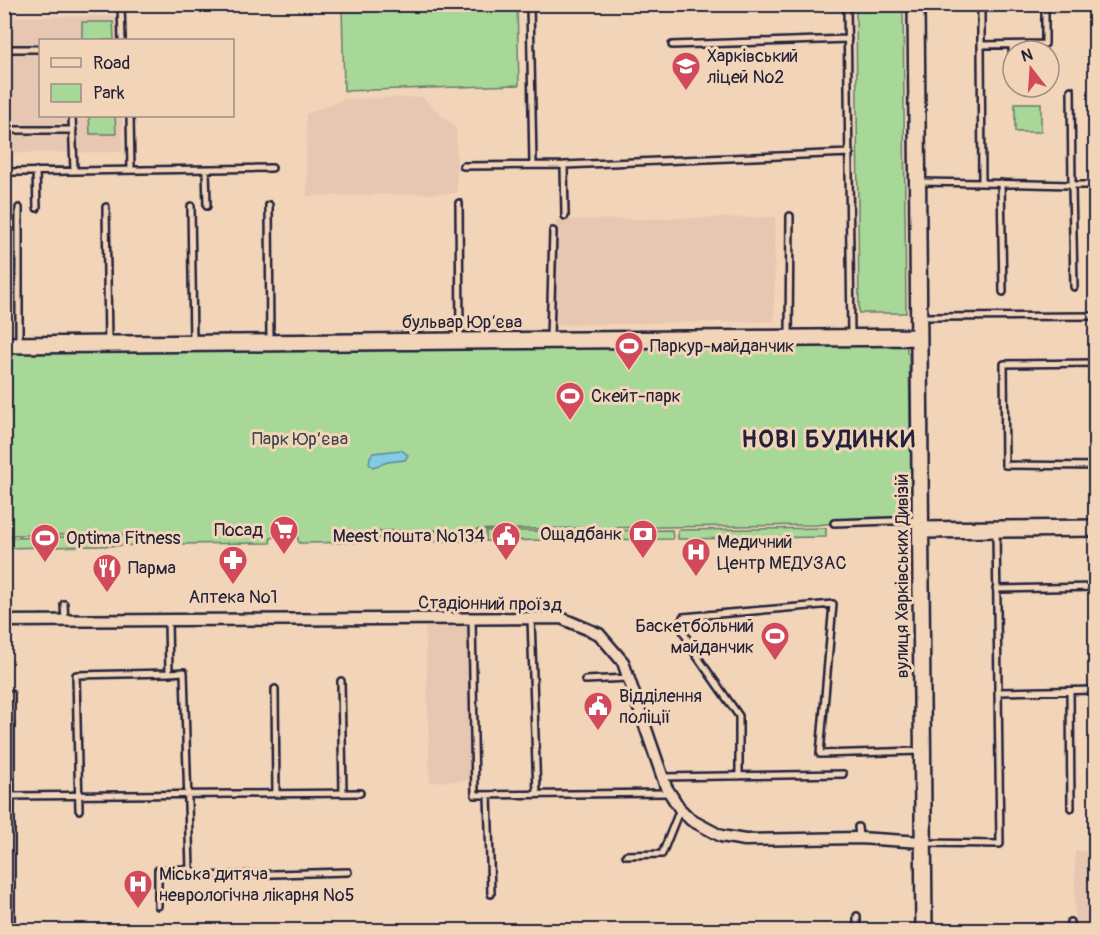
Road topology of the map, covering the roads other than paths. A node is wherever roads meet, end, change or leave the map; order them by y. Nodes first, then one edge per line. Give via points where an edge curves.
1 (121, 4) edge
2 (530, 4) edge
3 (847, 4) edge
4 (916, 4) edge
5 (981, 4) edge
6 (1046, 4) edge
7 (122, 39) edge
8 (848, 39) junction
9 (1045, 39) edge
10 (672, 45) dead end
11 (981, 45) junction
12 (1001, 45) edge
13 (39, 48) edge
14 (4, 49) edge
15 (1071, 90) dead end
16 (72, 117) edge
17 (130, 117) edge
18 (4, 130) edge
19 (73, 130) junction
20 (849, 153) junction
21 (533, 165) junction
22 (564, 165) junction
23 (463, 166) dead end
24 (272, 168) dead end
25 (206, 169) junction
26 (131, 170) junction
27 (36, 171) junction
28 (74, 171) junction
29 (4, 172) edge
30 (918, 182) junction
31 (982, 183) junction
32 (1001, 183) junction
33 (1072, 185) junction
34 (1095, 185) edge
35 (459, 203) dead end
36 (268, 205) dead end
37 (191, 206) dead end
38 (207, 206) dead end
39 (106, 207) dead end
40 (19, 208) dead end
41 (37, 208) dead end
42 (565, 216) dead end
43 (790, 216) dead end
44 (553, 231) dead end
45 (1074, 287) dead end
46 (1003, 292) dead end
47 (1095, 315) edge
48 (919, 317) junction
49 (851, 338) junction
50 (919, 338) junction
51 (789, 339) junction
52 (550, 341) junction
53 (460, 342) junction
54 (270, 343) junction
55 (108, 344) junction
56 (193, 344) junction
57 (12, 345) edge
58 (1095, 363) edge
59 (1095, 466) edge
60 (834, 523) dead end
61 (921, 525) junction
62 (1095, 528) edge
63 (996, 529) junction
64 (1095, 587) edge
65 (996, 589) junction
66 (64, 604) dead end
67 (683, 617) dead end
68 (472, 618) junction
69 (531, 618) junction
70 (168, 620) junction
71 (4, 621) edge
72 (65, 621) junction
73 (679, 623) dead end
74 (169, 673) junction
75 (629, 678) junction
76 (585, 680) dead end
77 (341, 681) dead end
78 (275, 689) dead end
79 (1095, 690) edge
80 (1070, 691) junction
81 (998, 692) junction
82 (11, 694) dead end
83 (922, 751) junction
84 (843, 774) dead end
85 (739, 776) junction
86 (662, 777) junction
87 (343, 793) junction
88 (360, 793) dead end
89 (669, 793) junction
90 (276, 794) junction
91 (537, 794) junction
92 (78, 795) junction
93 (188, 795) junction
94 (488, 795) junction
95 (11, 796) junction
96 (1071, 808) dead end
97 (680, 809) junction
98 (79, 810) dead end
99 (922, 843) junction
100 (626, 855) dead end
101 (190, 869) junction
102 (348, 872) dead end
103 (491, 894) dead end
104 (158, 906) dead end
105 (857, 916) dead end
106 (1070, 922) dead end
107 (11, 930) edge
108 (857, 930) edge
109 (924, 930) edge
110 (1070, 930) edge

1 - 7 lane
2 - 21 lane
3 - 8 lane
4 - 30 street, вулиця Харківських Дивізій
5 - 11 lane
6 - 9 lane
8 - 10 lane
8 - 20 lane
11 - 12 lane
11 - 31 lane
13 - 14 lane
15 - 33 lane
16 - 19 lane
17 - 26 lane
18 - 19 lane
19 - 28 lane
20 - 22 lane
20 - 49 lane
21 - 22 lane
21 - 23 lane
22 - 42 lane
24 - 25 lane
25 - 26 lane
25 - 38 lane
26 - 28 lane
27 - 28 lane
27 - 29 lane
27 - 41 lane
30 - 31 lane
30 - 48 street, вулиця Харківських Дивізій
31 - 32 lane
32 - 33 lane
32 - 46 lane
33 - 34 lane
33 - 45 lane
35 - 53 lane
36 - 54 lane
37 - 56 lane
39 - 55 lane
40 - 57 lane
43 - 51 lane
44 - 52 lane
47 - 48 lane
48 - 50 street, вулиця Харківських Дивізій
49 - 50 street, бульвар Юрʼєва
49 - 51 street, бульвар Юрʼєва
50 - 61 street, вулиця Харківських Дивізій
51 - 52 street, бульвар Юрʼєва
52 - 53 street, бульвар Юрʼєва
53 - 54 street, бульвар Юрʼєва
54 - 56 street, бульвар Юрʼєва
55 - 56 street, бульвар Юрʼєва
55 - 57 street, бульвар Юрʼєва
58 - 59 lane via 1004,364 1005,465
60 - 61 lane
61 - 63 street
61 - 83 street, вулиця Харківських Дивізій
62 - 63 street
63 - 65 lane
64 - 65 lane
65 - 81 lane
66 - 72 lane
67 - 83 lane via 832,604 820,754
68 - 69 street, Стадіонний проїзд
68 - 70 street, Стадіонний проїзд
68 - 94 lane via 474,795
69 - 75 street, Стадіонний проїзд via 561,618 599,634 623,662
69 - 91 lane
70 - 72 street, Стадіонний проїзд
70 - 74 lane
71 - 72 street, Стадіонний проїзд
73 - 85 lane via 694,652 739,716
74 - 92 lane via 76,675
74 - 93 lane via 184,672
75 - 76 lane
75 - 86 street, Стадіонний проїзд
77 - 87 lane
78 - 90 lane
79 - 80 lane
80 - 81 lane
80 - 96 lane
81 - 99 lane via 1000,844
82 - 95 lane
83 - 99 street, вулиця Харківських Дивізій
84 - 85 lane
85 - 86 lane
86 - 89 street, Стадіонний проїзд
87 - 88 lane
87 - 90 lane
89 - 91 lane
89 - 97 street, Стадіонний проїзд
90 - 93 lane
91 - 94 lane
92 - 93 lane
92 - 95 lane
92 - 98 lane
93 - 101 lane
94 - 103 lane
95 - 107 lane
97 - 99 street, Стадіонний проїзд via 691,820 721,836 745,840 859,833
97 - 100 lane via 662,854
99 - 109 street, вулиця Харківських Дивізій
101 - 102 lane via 200,876
101 - 104 lane via 158,870
105 - 108 lane
106 - 110 lane

